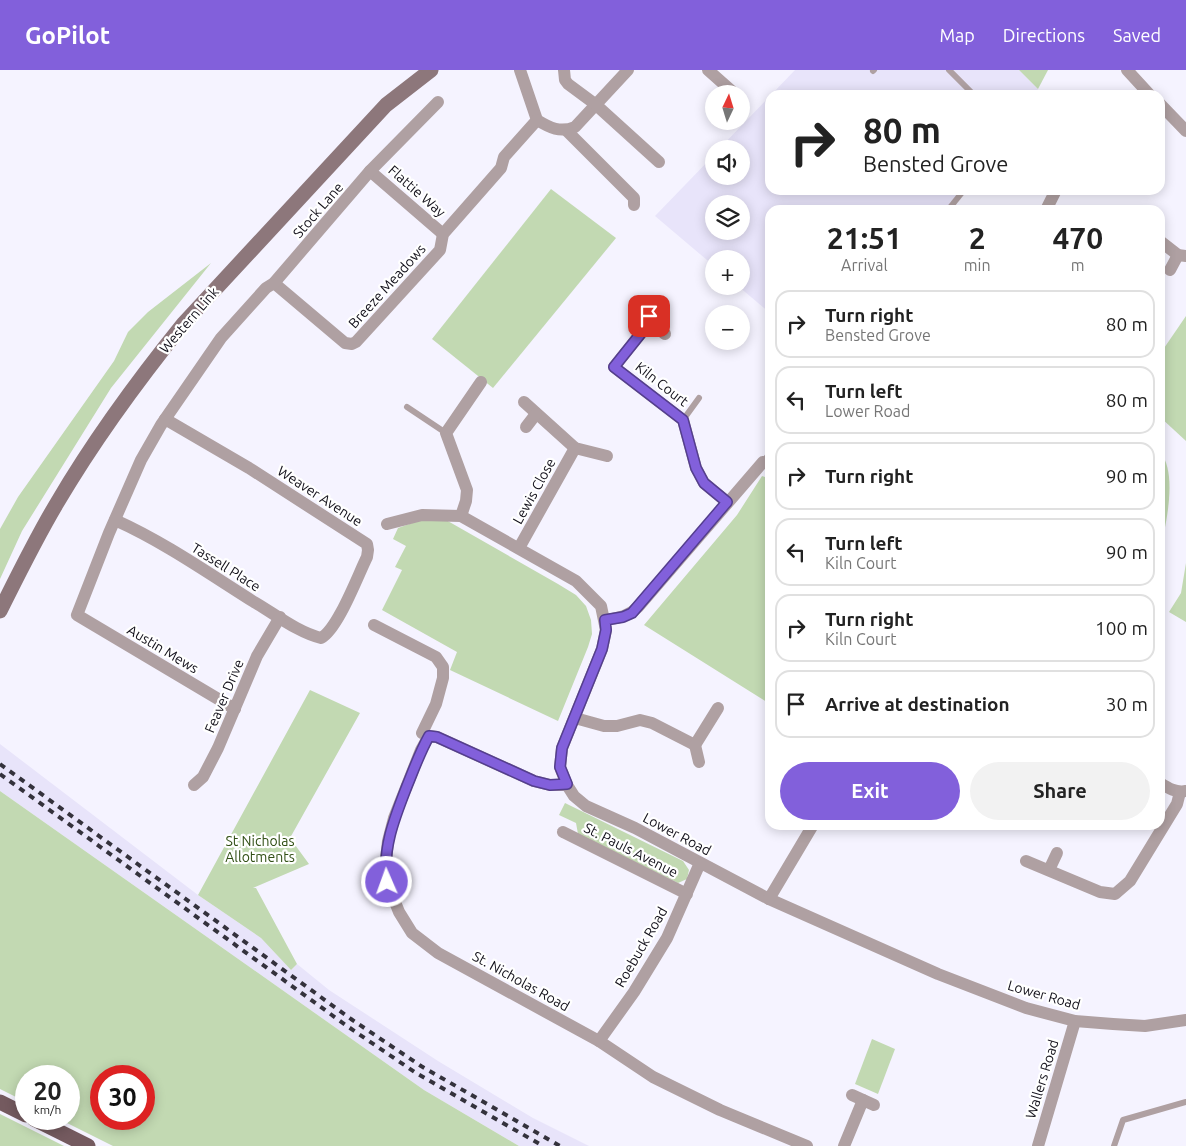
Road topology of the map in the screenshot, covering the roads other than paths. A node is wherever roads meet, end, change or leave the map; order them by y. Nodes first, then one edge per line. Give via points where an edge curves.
1 (431, 70) edge
2 (564, 70) edge
3 (628, 70) edge
4 (708, 70) edge
5 (949, 70) edge
6 (1127, 70) edge
7 (520, 73) edge
8 (725, 85) edge
9 (969, 90) edge
10 (1144, 90) edge
11 (438, 102) dead end
12 (595, 104) junction
13 (1165, 109) edge
14 (537, 120) junction
15 (566, 130) junction
16 (1186, 131) edge
17 (659, 162) dead end
18 (370, 171) junction
19 (960, 195) edge
20 (634, 205) dead end
21 (952, 205) edge
22 (443, 234) junction
23 (1165, 244) edge
24 (1182, 255) edge
25 (1170, 270) dead end
26 (274, 283) junction
27 (649, 306) dead end
28 (650, 322) junction
29 (665, 334) dead end
30 (481, 382) dead end
31 (699, 398) dead end
32 (524, 402) dead end
33 (407, 407) dead end
34 (536, 414) junction
35 (165, 419) junction
36 (683, 420) junction
37 (526, 427) dead end
38 (446, 434) junction
39 (575, 448) junction
40 (607, 456) dead end
41 (765, 464) edge
42 (727, 502) junction
43 (461, 516) junction
44 (115, 520) junction
45 (387, 524) dead end
46 (519, 548) junction
47 (0, 611) edge
48 (77, 615) joint
49 (280, 618) junction
50 (605, 620) junction
51 (374, 625) dead end
52 (321, 638) joint
53 (718, 708) dead end
54 (235, 709) junction
55 (575, 718) junction
56 (429, 736) junction
57 (695, 745) junction
58 (699, 762) dead end
59 (567, 784) junction
60 (194, 785) dead end
61 (1165, 786) edge
62 (1183, 792) edge
63 (1165, 824) edge
64 (810, 830) edge
65 (1161, 830) edge
66 (563, 832) dead end
67 (1058, 853) dead end
68 (1026, 862) dead end
69 (700, 863) junction
70 (1049, 870) junction
71 (687, 894) junction
72 (769, 898) junction
73 (1186, 1020) edge
74 (1075, 1021) junction
75 (599, 1041) junction
76 (863, 1100) dead end
77 (0, 1102) edge
78 (1186, 1102) edge
79 (15, 1110) edge
80 (56, 1130) edge
81 (88, 1146) edge
82 (807, 1146) edge
83 (844, 1146) edge
84 (1038, 1146) edge
85 (1114, 1146) edge

1 - 47 main road, Western Link via 386,105 184,323 155,359 95,443 58,502
2 - 12 street via 568,84
3 - 12 street
4 - 8 street
5 - 9 lane
6 - 10 street
7 - 14 street
11 - 18 street, Stock Lane
12 - 15 street via 575,127
12 - 17 street
13 - 16 street
14 - 15 street via 551,129
14 - 22 street, Breeze Meadows via 504,157 501,168
15 - 20 street via 634,198
18 - 22 street, Flattie Way
18 - 26 street, Stock Lane
19 - 21 lane
22 - 26 street, Breeze Meadows via 440,250 352,344 345,343
23 - 24 street
24 - 25 street
26 - 35 street, Stock Lane via 221,338
27 - 28 street
28 - 29 street
28 - 36 street, Kiln Court via 614,367
30 - 38 street
31 - 36 lane
32 - 34 street
33 - 38 lane
34 - 37 street
34 - 39 street
35 - 44 street, Stock Lane via 141,460
35 - 52 street, Weaver Avenue via 250,468 367,544 366,556 335,623
36 - 42 street, Kiln Court via 696,468 704,483
38 - 43 street via 467,490
39 - 40 street
39 - 46 street, Lewis Close
41 - 42 street
42 - 50 street via 632,613
43 - 45 street via 422,515
43 - 46 street
44 - 48 street, Stock Lane
44 - 49 street, Tassell Place via 145,534
46 - 50 street via 576,581 601,606
48 - 54 street, Austin Mews
49 - 52 street, Tassell Place
49 - 54 street, Feaver Drive via 258,656
50 - 55 street, Lower Road via 602,649
51 - 56 street via 436,657 443,667 436,704 422,732
53 - 57 street
54 - 60 street, Feaver Drive via 203,777
55 - 57 street via 604,726 640,720
55 - 59 street, Lower Road via 562,748 560,767
56 - 59 street via 534,781 550,785
56 - 75 street, St. Nicholas Road via 388,840 385,869 399,912 412,933 438,953
57 - 58 street
59 - 69 street, Lower Road via 574,796 586,806
61 - 62 street
62 - 63 street
64 - 72 street
65 - 70 street via 1130,881 1115,894 1100,892
66 - 71 street, St. Pauls Avenue
67 - 70 street
68 - 70 street
69 - 71 street, Roebuck Road
69 - 72 street, Lower Road
71 - 75 street, Roebuck Road via 667,938
72 - 74 street, Lower Road via 946,977 1026,1008
73 - 74 street, Lower Road via 1145,1026
74 - 84 street, Wallers Road
75 - 82 street, St. Nicholas Road via 653,1077 720,1110
76 - 83 street
77 - 79 main road
78 - 85 lane via 1122,1120
80 - 81 main road

